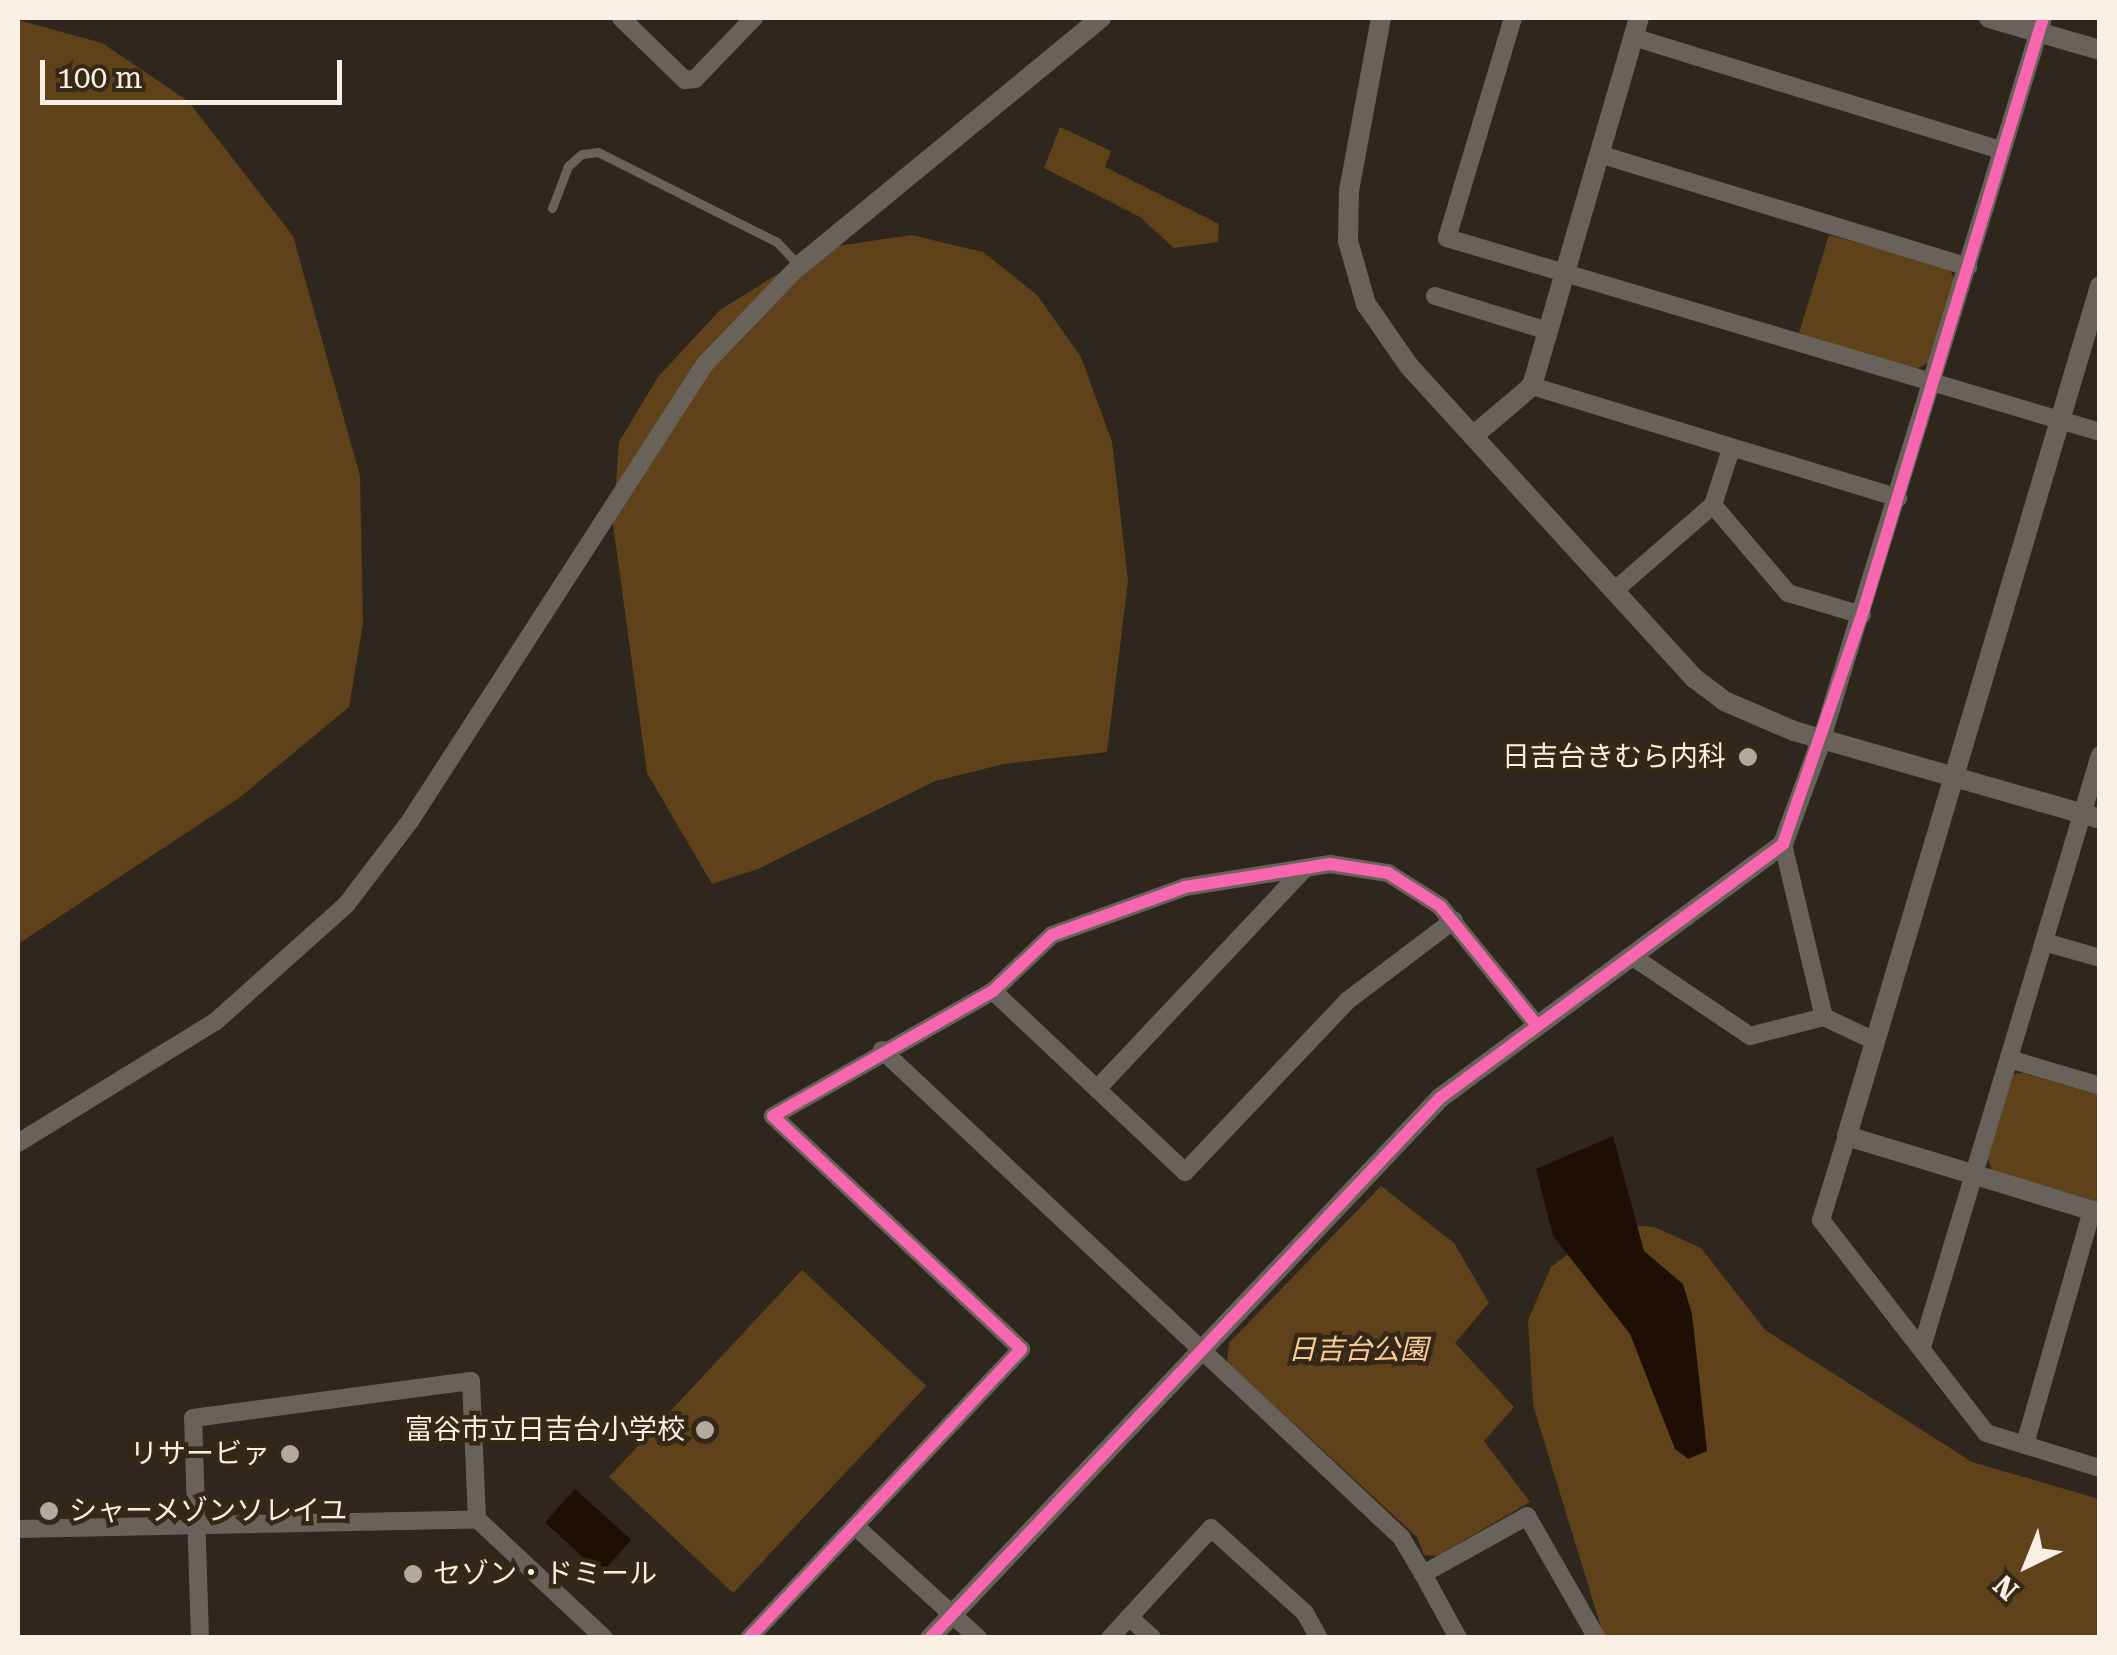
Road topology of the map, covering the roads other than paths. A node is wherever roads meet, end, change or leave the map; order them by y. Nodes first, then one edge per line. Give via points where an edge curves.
1 (621, 18) edge
2 (754, 18) edge
3 (1101, 18) edge
4 (1381, 18) edge
5 (1514, 18) edge
6 (1989, 18) edge
7 (2040, 25) edge
8 (1636, 27) edge
9 (2100, 50) edge
10 (2001, 150) junction
11 (1599, 154) junction
12 (552, 208) dead end
13 (799, 266) junction
14 (1968, 267) junction
15 (1566, 272) junction
16 (2100, 286) edge
17 (1435, 296) dead end
18 (1548, 331) junction
19 (1932, 382) junction
20 (1532, 386) junction
21 (2061, 420) junction
22 (2100, 432) edge
23 (1473, 436) junction
24 (1731, 449) junction
25 (1898, 498) junction
26 (1714, 504) junction
27 (1614, 591) junction
28 (1862, 615) junction
29 (1822, 738) junction
30 (2100, 756) edge
31 (1954, 777) junction
32 (2091, 817) edge
33 (1783, 844) junction
34 (1305, 868) junction
35 (1454, 920) junction
36 (2044, 942) junction
37 (1633, 957) junction
38 (2100, 958) edge
39 (993, 991) junction
40 (1824, 1017) junction
41 (1536, 1024) junction
42 (1875, 1041) junction
43 (882, 1050) junction
44 (2009, 1059) junction
45 (2100, 1086) edge
46 (1097, 1090) junction
47 (1847, 1136) junction
48 (18, 1143) edge
49 (1973, 1175) junction
50 (2096, 1212) edge
51 (1922, 1347) junction
52 (1201, 1349) junction
53 (2025, 1444) junction
54 (2100, 1468) edge
55 (477, 1519) junction
56 (855, 1526) junction
57 (18, 1528) edge
58 (193, 1529) junction
59 (1423, 1574) junction
60 (953, 1614) junction
61 (1130, 1617) junction
62 (588, 1623) junction
63 (200, 1638) edge
64 (572, 1638) edge
65 (604, 1638) edge
66 (750, 1638) edge
67 (930, 1638) edge
68 (978, 1638) edge
69 (1110, 1638) edge
70 (1152, 1638) edge
71 (1318, 1638) edge
72 (1458, 1638) edge
73 (1597, 1638) edge

1 - 2 street via 685,80 695,79
3 - 13 street
4 - 23 street via 1349,190 1348,241 1376,325
5 - 15 street via 1448,238
6 - 7 street
7 - 9 street
7 - 10 street
8 - 10 street
8 - 11 street
10 - 14 street
11 - 14 street
11 - 15 street
12 - 13 lane via 568,166 598,152 777,242
13 - 48 street via 705,364 410,820 346,905 230,1010
14 - 19 street
15 - 18 street
15 - 19 street
16 - 21 street
17 - 18 street
18 - 20 street
19 - 21 street
19 - 25 street
20 - 23 street
20 - 24 street
21 - 22 street
21 - 31 street
23 - 27 street
24 - 25 street
24 - 26 street
25 - 28 street
26 - 27 street
26 - 28 street via 1788,593
27 - 29 street via 1724,701
28 - 29 street
29 - 31 street
29 - 33 street
30 - 32 street
31 - 32 street
31 - 42 street
32 - 36 street
33 - 37 street
33 - 40 street
34 - 35 street via 1358,864 1388,873
34 - 39 street via 1185,887 1052,934
34 - 46 street
35 - 41 street
35 - 46 street via 1347,1001 1185,1172
36 - 38 street
36 - 44 street
37 - 40 street via 1750,1036
37 - 41 street
39 - 43 street
39 - 46 street
40 - 42 street
41 - 52 street via 1440,1098
42 - 47 street
43 - 52 street
43 - 56 street via 772,1116 1021,1348
44 - 45 street
44 - 49 street
47 - 49 street
47 - 51 street via 1822,1220
49 - 50 street
49 - 51 street
50 - 53 street
51 - 53 street via 1986,1433
52 - 59 street via 1401,1537
52 - 60 street
53 - 54 street
55 - 58 street
55 - 58 street via 471,1381 193,1418
55 - 62 street
56 - 60 street
56 - 66 street
57 - 58 street
58 - 63 street
59 - 72 street
59 - 73 street via 1527,1516
60 - 67 street
60 - 68 street
61 - 69 street
61 - 70 street
61 - 71 street via 1212,1528 1305,1613
62 - 64 street
62 - 65 street

